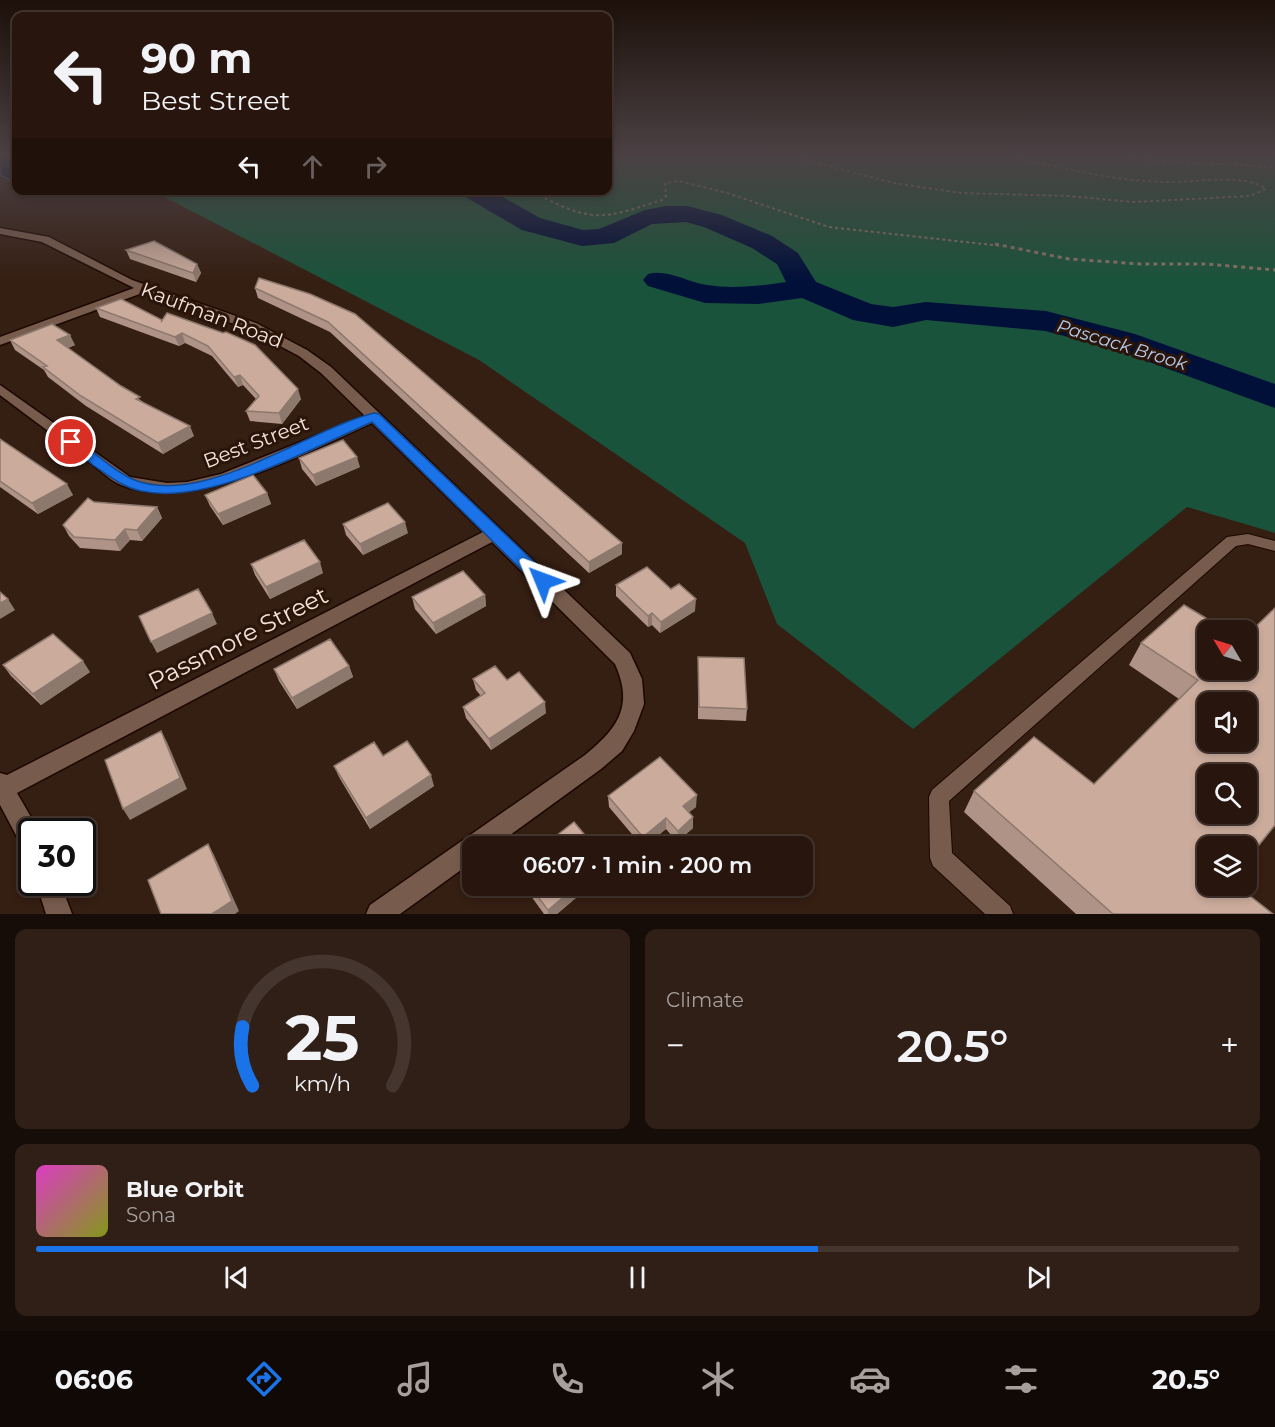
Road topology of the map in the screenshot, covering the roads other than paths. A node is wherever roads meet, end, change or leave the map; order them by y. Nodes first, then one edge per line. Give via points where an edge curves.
1 (0, 231) edge
2 (144, 288) junction
3 (0, 340) edge
4 (0, 389) edge
5 (374, 417) junction
6 (495, 533) junction
7 (1275, 546) edge
8 (2, 786) edge
9 (19, 818) edge
10 (489, 836) edge
11 (462, 855) edge
12 (53, 896) edge
13 (59, 914) edge
14 (379, 914) edge
15 (1002, 914) edge

1 - 2 street, Kaufman Road via 45,239
2 - 3 street
2 - 5 street, Kaufman Road via 278,338 326,370
4 - 5 street, Best Street via 125,481 164,489 195,487 232,477
5 - 6 street, Kaufman Road
6 - 8 street, Passmore Street
6 - 10 street, Kaufman Road via 623,659 632,679 634,704 627,725 614,744
7 - 15 lane via 1248,539 1232,542 939,796 941,858
8 - 9 street
11 - 14 street, Kaufman Road
12 - 13 street

